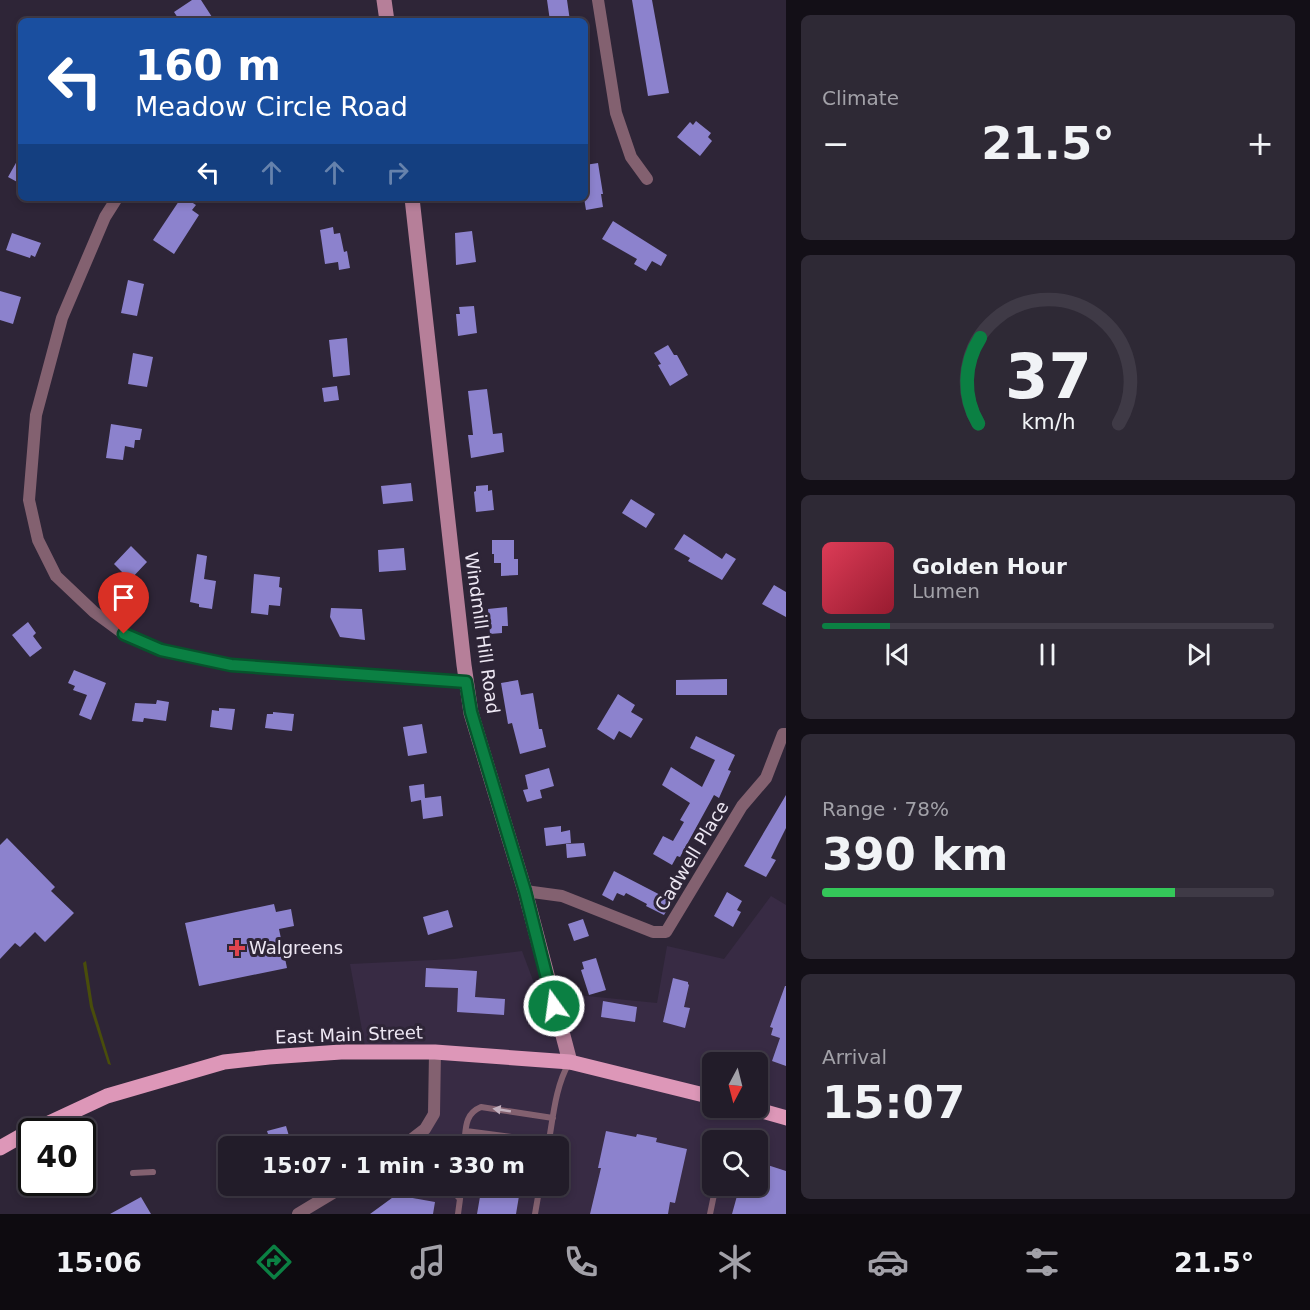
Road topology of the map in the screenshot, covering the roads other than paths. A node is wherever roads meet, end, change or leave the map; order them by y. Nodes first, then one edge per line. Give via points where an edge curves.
1 (384, 0) edge
2 (598, 0) edge
3 (387, 18) edge
4 (647, 179) dead end
5 (115, 201) edge
6 (412, 201) edge
7 (466, 682) junction
8 (786, 734) edge
9 (525, 891) junction
10 (435, 1052) junction
11 (570, 1062) junction
12 (702, 1095) edge
13 (768, 1113) edge
14 (553, 1118) junction
15 (786, 1118) edge
16 (466, 1131) junction
17 (417, 1136) edge
18 (465, 1136) edge
19 (498, 1136) edge
20 (550, 1136) edge
21 (0, 1148) edge
22 (153, 1172) dead end
23 (133, 1173) dead end
24 (328, 1196) edge
25 (457, 1196) edge
26 (460, 1196) edge
27 (538, 1196) edge
28 (714, 1196) edge
29 (460, 1199) junction
30 (298, 1214) edge
31 (458, 1214) edge
32 (535, 1214) edge
33 (710, 1214) edge

1 - 3 street
2 - 4 street via 616,112 632,157
5 - 7 street via 62,318 36,415 29,500 38,540 56,576 124,634 161,650 231,665
6 - 7 street, Windmill Hill Road
7 - 9 street, Windmill Hill Road via 471,712
8 - 9 street, Cadwell Place via 766,778 742,806 666,932 652,932 562,896
9 - 11 street, Windmill Hill Road
10 - 11 main road, East Main Street
10 - 17 street via 434,1114
10 - 21 main road, East Main Street via 341,1052 224,1062 107,1096
11 - 12 main road, East Main Street
11 - 14 lane via 563,1072
13 - 15 main road
14 -> 16 lane via 482,1107 468,1117
14 - 20 lane
16 - 18 lane
16 - 19 lane
22 - 23 lane
24 - 30 street
25 - 29 lane
26 - 29 lane
27 - 32 lane
28 - 33 lane
29 - 31 lane

